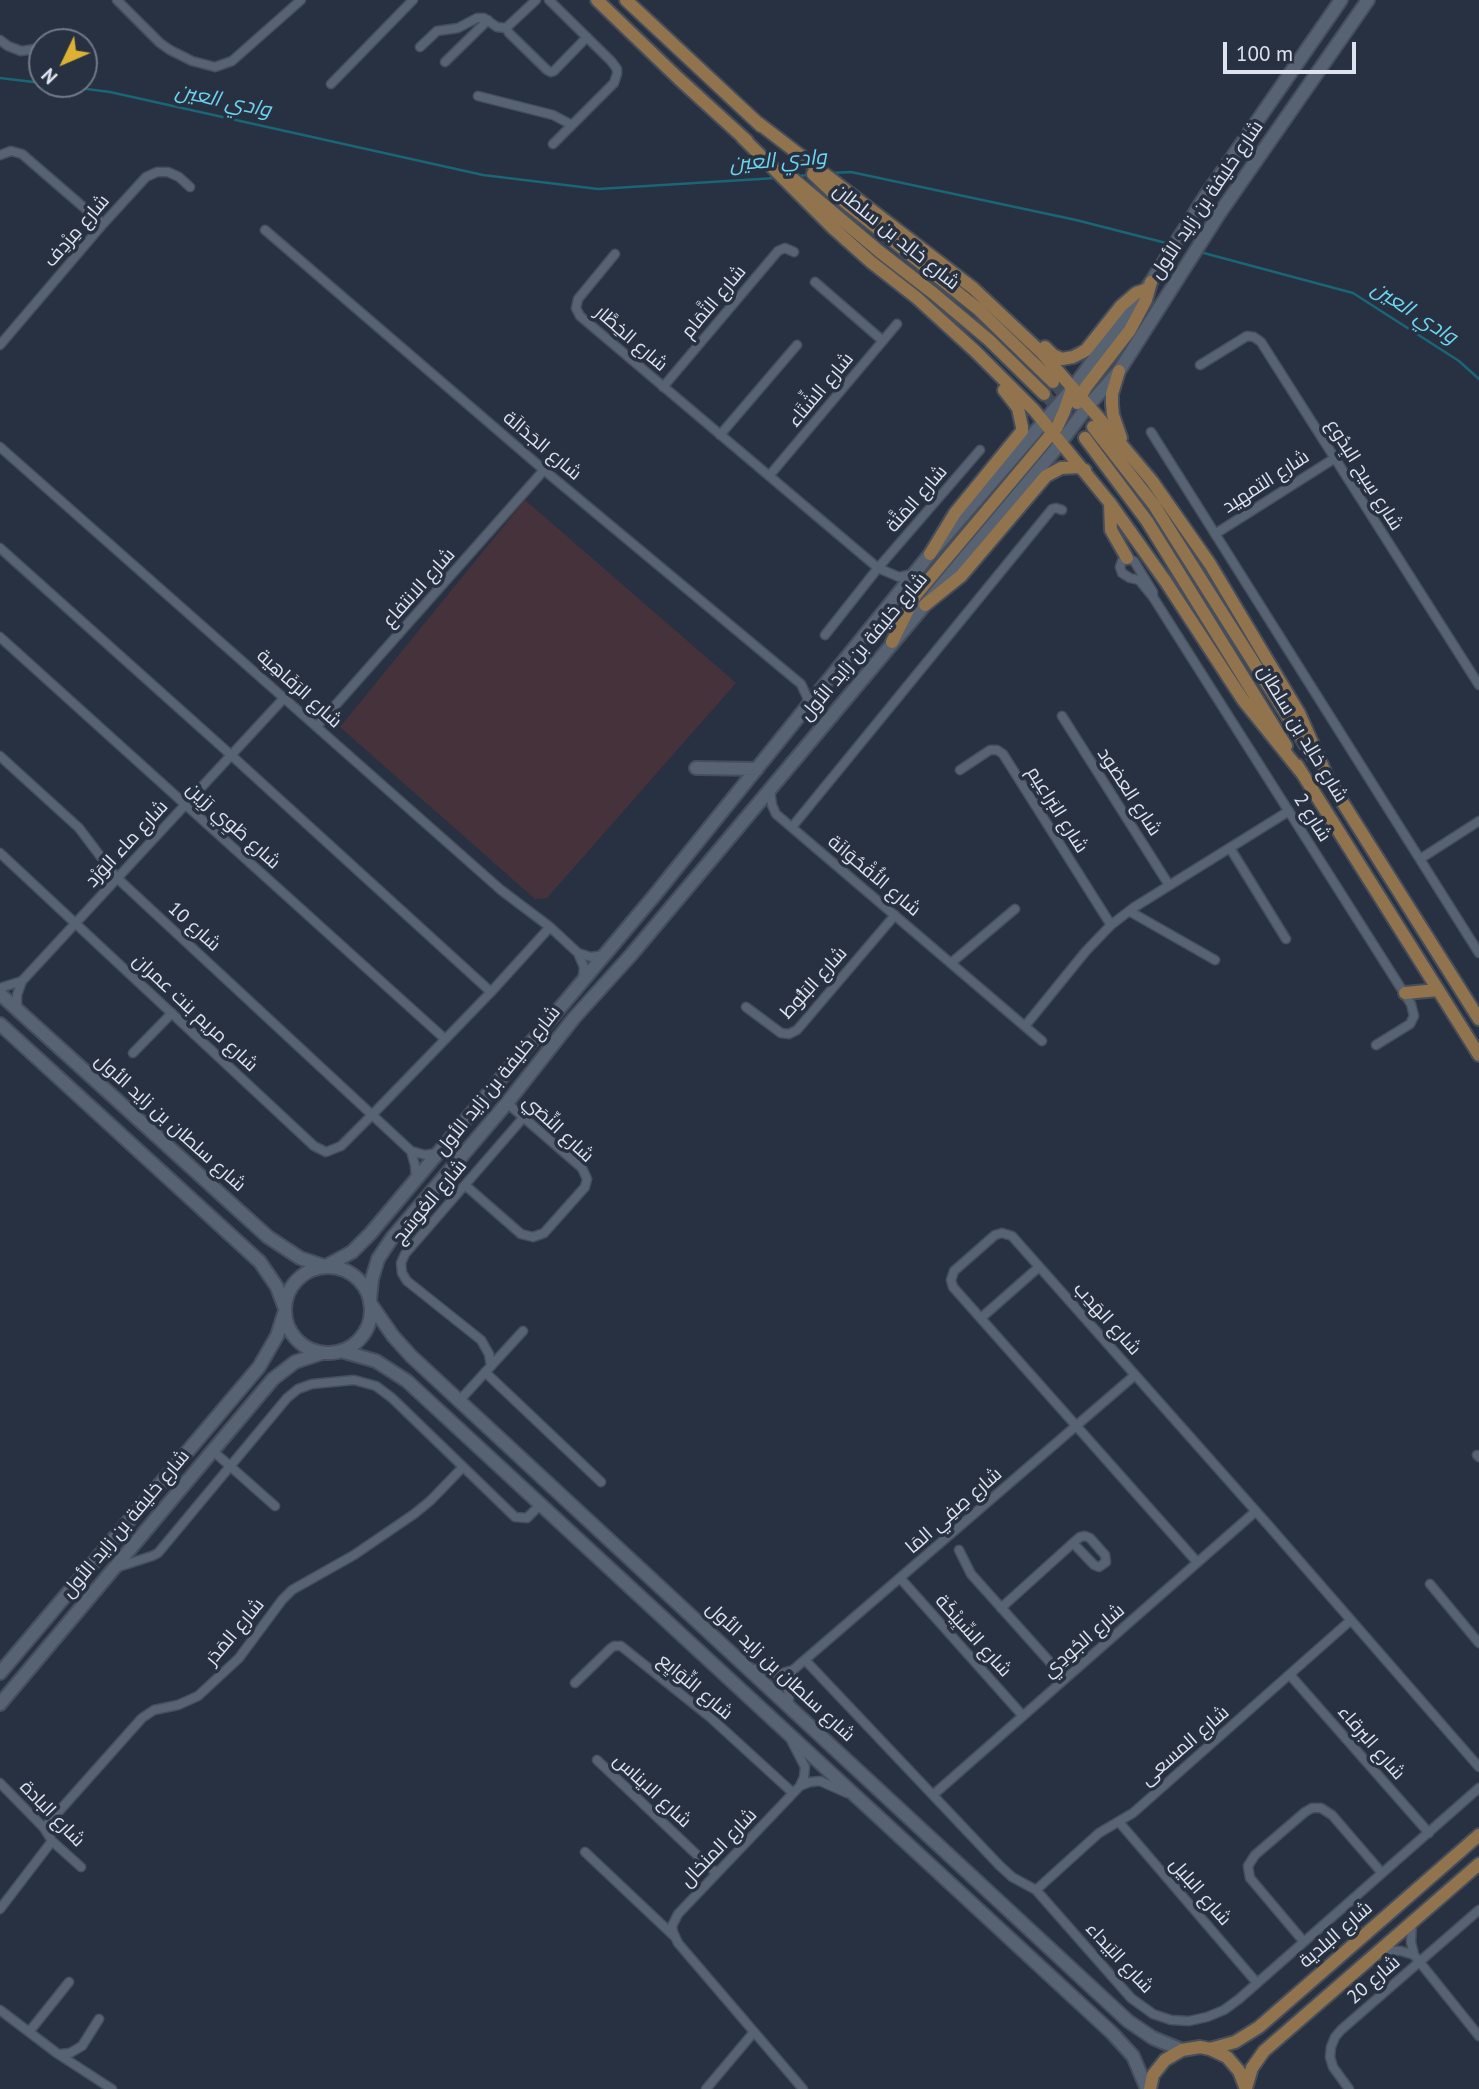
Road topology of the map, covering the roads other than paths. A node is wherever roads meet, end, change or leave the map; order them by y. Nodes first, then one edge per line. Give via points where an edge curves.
1 (117, 0) edge
2 (301, 0) edge
3 (413, 0) edge
4 (536, 0) edge
5 (549, 0) edge
6 (597, 0) edge
7 (1341, 0) edge
8 (1368, 0) edge
9 (628, 1) edge
10 (488, 20) junction
11 (506, 28) junction
12 (587, 37) junction
13 (0, 40) edge
14 (420, 47) dead end
15 (28, 50) edge
16 (445, 62) dead end
17 (331, 84) dead end
18 (478, 96) dead end
19 (572, 125) junction
20 (553, 144) dead end
21 (0, 155) edge
22 (190, 187) dead end
23 (103, 224) junction
24 (265, 230) dead end
25 (894, 235) junction
26 (794, 252) dead end
27 (615, 254) dead end
28 (875, 257) junction
29 (815, 282) dead end
30 (1148, 286) junction
31 (973, 288) junction
32 (933, 313) junction
33 (897, 324) dead end
34 (883, 341) junction
35 (0, 345) edge
36 (797, 345) dead end
37 (1200, 365) dead end
38 (1119, 371) junction
39 (1053, 383) tunnel mouth
40 (663, 387) junction
41 (1044, 394) tunnel mouth
42 (1080, 397) junction
43 (1093, 427) tunnel mouth
44 (1151, 432) dead end
45 (1052, 433) junction
46 (720, 435) junction
47 (1085, 438) tunnel mouth
48 (0, 447) edge
49 (980, 450) dead end
50 (1127, 451) junction
51 (1335, 458) junction
52 (544, 470) junction
53 (1084, 470) junction
54 (769, 476) junction
55 (1110, 503) junction
56 (1062, 510) dead end
57 (1215, 534) junction
58 (0, 548) edge
59 (930, 554) junction
60 (1127, 558) junction
61 (881, 570) junction
62 (918, 571) junction
63 (1153, 597) junction
64 (893, 603) junction
65 (925, 605) junction
66 (825, 635) dead end
67 (0, 637) edge
68 (892, 642) junction
69 (801, 684) junction
70 (827, 684) junction
71 (1479, 685) edge
72 (285, 697) junction
73 (806, 710) junction
74 (1062, 716) dead end
75 (317, 726) junction
76 (231, 755) junction
77 (0, 756) edge
78 (696, 768) dead end
79 (757, 769) junction
80 (960, 770) dead end
81 (1301, 772) junction
82 (1329, 781) junction
83 (770, 789) junction
84 (186, 804) junction
85 (1289, 811) junction
86 (759, 812) junction
87 (776, 814) junction
88 (1479, 821) edge
89 (792, 827) junction
90 (1230, 848) junction
91 (0, 853) edge
92 (1420, 859) junction
93 (116, 877) junction
94 (1169, 885) junction
95 (1015, 909) dead end
96 (1129, 911) junction
97 (895, 915) junction
98 (76, 923) junction
99 (1111, 925) junction
100 (550, 927) junction
101 (1286, 939) dead end
102 (578, 953) junction
103 (1479, 953) edge
104 (604, 956) junction
105 (1215, 960) dead end
106 (951, 963) junction
107 (22, 981) junction
108 (582, 982) junction
109 (0, 988) edge
110 (1438, 990) junction
111 (491, 992) junction
112 (0, 993) edge
113 (1405, 993) junction
114 (746, 1007) dead end
115 (18, 1010) junction
116 (172, 1013) junction
117 (1479, 1019) edge
118 (0, 1024) edge
119 (1025, 1026) junction
120 (445, 1039) junction
121 (1042, 1041) dead end
122 (1376, 1045) dead end
123 (133, 1053) dead end
124 (1479, 1055) edge
125 (507, 1103) junction
126 (372, 1115) junction
127 (523, 1118) junction
128 (411, 1152) junction
129 (440, 1152) junction
130 (416, 1179) junction
131 (465, 1185) junction
132 (325, 1266) junction
133 (1039, 1267) junction
134 (370, 1301) junction
135 (284, 1310) junction
136 (981, 1318) junction
137 (523, 1331) dead end
138 (341, 1351) junction
139 (322, 1353) junction
140 (488, 1369) junction
141 (1135, 1375) junction
142 (459, 1401) junction
143 (1076, 1426) junction
144 (213, 1451) junction
145 (230, 1466) junction
146 (464, 1467) junction
147 (601, 1482) dead end
148 (275, 1506) dead end
149 (540, 1506) junction
150 (1256, 1511) junction
151 (138, 1540) junction
152 (1073, 1543) dead end
153 (960, 1550) dead end
154 (146, 1558) junction
155 (1197, 1562) junction
156 (112, 1570) junction
157 (900, 1578) junction
158 (1430, 1584) dead end
159 (1001, 1608) junction
160 (1351, 1620) junction
161 (1479, 1643) edge
162 (804, 1660) junction
163 (749, 1669) junction
164 (793, 1670) junction
165 (0, 1673) edge
166 (1290, 1675) junction
167 (1065, 1679) junction
168 (575, 1683) dead end
169 (0, 1704) edge
170 (788, 1706) junction
171 (1023, 1716) junction
172 (789, 1735) junction
173 (597, 1760) dead end
174 (1479, 1768) edge
175 (0, 1783) edge
176 (800, 1786) junction
177 (1479, 1788) edge
178 (793, 1793) junction
179 (933, 1795) junction
180 (855, 1796) junction
181 (1119, 1822) junction
182 (44, 1828) junction
183 (1429, 1833) junction
184 (1479, 1835) edge
185 (52, 1841) junction
186 (585, 1852) dead end
187 (1479, 1864) edge
188 (81, 1867) dead end
189 (1382, 1873) junction
190 (716, 1874) junction
191 (1036, 1891) junction
192 (0, 1909) edge
193 (1479, 1910) edge
194 (1412, 1922) junction
195 (675, 1937) junction
196 (1304, 1942) junction
197 (1381, 1950) junction
198 (1417, 1958) junction
199 (69, 1982) dead end
200 (1257, 1983) junction
201 (0, 2010) edge
202 (99, 2019) dead end
203 (29, 2032) junction
204 (754, 2032) junction
205 (1479, 2036) edge
206 (1210, 2049) junction
207 (1182, 2050) junction
208 (58, 2054) junction
209 (113, 2089) edge
210 (706, 2089) edge
211 (803, 2089) edge
212 (1148, 2089) edge
213 (1246, 2089) edge
214 (1349, 2089) edge

1 - 2 street via 160,43 209,67 232,61
3 - 17 street
4 - 11 street
5 - 12 street
6 - 28 main road, شارع خالِد بن سلطان via 742,137 815,196
7 - 30 main road, شارع خليفة بن زايد الأول
8 - 38 main road, شارع خليفة بن زايد الأول via 1219,214
9 - 25 main road via 757,122
10 - 11 street
10 - 14 street via 477,18 437,32
10 - 16 street
11 - 12 street via 551,72
12 - 19 street via 615,64 617,74 614,83
13 - 15 street
18 - 19 street via 553,115
19 - 20 street
21 - 23 street via 22,154
22 - 23 street, شارع مِرْدِف via 174,174 151,174
23 - 35 street, شارع مِرْدِف
24 - 52 street, شارع الجَدَالَة
25 - 31 main road
25 - 39 main road, شارع خالِد بن سلطان
26 - 40 street, شارع التَّمَام via 778,251
27 - 40 street, شارع الخِطَّار via 578,299 578,312
28 - 32 main road
28 - 41 main road, شارع خالِد بن سلطان via 933,292
29 - 34 street
30 - 31 main road via 1121,306 1086,350 1062,359 1002,306
30 - 42 main road via 1130,330
31 - 42 main road
32 - 45 main road via 1003,377
32 - 59 main road via 1013,399 1022,431 955,513
33 - 34 street, شارع الشِّتَاء
34 - 54 street, شارع الشِّتَاء
36 - 46 street
37 - 51 street, شارع سِيح البِدُوع via 1243,338 1258,339
38 - 42 main road, شارع خليفة بن زايد الأول
38 - 50 main road via 1112,394 1113,415
40 - 46 street, شارع الخِطَّار
42 - 45 main road, شارع خليفة بن زايد الأول
42 - 45 main road
42 - 50 main road
43 - 82 main road, شارع خالِد بن سلطان via 1167,525
44 - 57 street
45 - 53 main road
45 - 59 main road, شارع خليفة بن زايد الأول
45 - 65 main road, شارع خليفة بن زايد الأول
45 - 68 main road via 915,596
46 - 54 street, شارع الخِطَّار
47 - 81 main road, شارع خالِد بن سلطان via 1147,521
48 - 72 street, شارع الرَفَاهِية
49 - 61 street, شارع المَتَّة
50 - 82 main road via 1193,537 1237,608 1299,713
51 - 57 street, شارع التمهيد
51 - 71 street, شارع سِيح البِدُوع
52 - 69 street, شارع الجَدَالَة
52 - 75 street, شارع الانتفاع
53 - 55 main road
53 - 65 main road via 1061,468 1046,476 961,576
54 - 61 street, شارع الخِطَّار
55 - 60 main road via 1111,530
55 - 81 main road via 1243,700
56 - 89 street via 1052,509
57 - 92 street
58 - 76 street
59 - 62 main road, شارع خليفة بن زايد الأول
60 - 63 street, شارع 2 via 1134,561
60 - 63 street, شارع 2 via 1120,563 1122,573 1139,580
61 - 62 street via 903,577
61 - 64 street via 894,584
61 - 66 street, شارع المَتَّة
62 - 64 main road, شارع خليفة بن زايد الأول
63 - 85 street, شارع 2
64 - 70 main road, شارع خليفة بن زايد الأول
65 - 68 main road, شارع خليفة بن زايد الأول
67 - 84 street, شارع طَوِي رَزِين
68 - 83 main road, شارع خليفة بن زايد الأول
69 - 70 street
69 - 73 street
70 - 73 main road, شارع خليفة بن زايد الأول
72 - 75 street, شارع الرَفَاهِية
72 - 76 street, شارع ماء الوَرْد
73 - 79 main road, شارع خليفة بن زايد الأول
74 - 94 street, شارع العضود
75 - 100 street, شارع الرَفَاهِية via 501,890
76 - 84 street, شارع ماء الوَرْد
76 - 111 street
77 - 93 street, شارع 10 via 79,828
78 - 79 main road
79 - 104 main road, شارع خليفة بن زايد الأول
80 - 99 street, شارع البَراعِيم via 990,750 1003,754
81 - 110 main road, شارع خالِد بن سلطان
82 - 117 main road, شارع خالِد بن سلطان
83 - 86 main road, شارع خليفة بن زايد الأول
83 - 87 street
84 - 93 street, شارع ماء الوَرْد
84 - 120 street, شارع طَوِي رَزِين
85 - 90 street
85 - 113 street, شارع 2
86 - 87 street
86 - 125 main road, شارع خليفة بن زايد الأول via 574,1018
87 - 89 street, شارع الأُقْحُوَانَة
88 - 92 street
89 - 97 street, شارع الأُقْحُوَانَة
90 - 94 street
90 - 101 street
91 - 98 street, شارع مريم بنت عمران
92 - 103 street
93 - 98 street, شارع ماء الوَرْد
93 - 126 street, شارع 10
94 - 96 street
95 - 106 street
96 - 99 street
96 - 105 street
97 - 106 street, شارع الأُقْحُوَانَة
97 - 114 street, شارع البَلُّوط via 797,1030 782,1033
98 - 107 street, شارع ماء الوَرْد
98 - 116 street, شارع مريم بنت عمران
99 - 119 street
100 - 102 street, شارع الرَفَاهِية
100 - 111 street, شارع مريم بنت عمران
102 - 104 street
102 - 108 street via 584,967
104 - 108 main road, شارع خليفة بن زايد الأول
106 - 119 street, شارع الأُقْحُوَانَة
107 - 109 street, شارع ماء الوَرْد
107 - 115 street
108 - 129 main road, شارع خليفة بن زايد الأول
110 - 113 main road
110 - 124 main road, شارع خالِد بن سلطان
111 - 120 street, شارع مريم بنت عمران
112 - 115 main road, شارع سلطان بن زايد الأول
113 - 122 street, شارع 2 via 1413,1008 1412,1020
115 - 132 main road, شارع سلطان بن زايد الأول via 268,1237 289,1252
116 - 123 street
116 - 126 street, شارع مريم بنت عمران via 317,1149 338,1148
118 - 135 main road via 260,1262 272,1278
119 - 121 street, شارع الأُقْحُوَانَة
120 - 126 street, شارع مريم بنت عمران
125 - 127 street, شارع النِّصَي
125 - 134 main road, شارع خليفة بن زايد الأول via 384,1248
126 - 128 street
127 - 131 street, شارع العُوسَج
127 - 131 street, شارع النِّصَي via 582,1168 587,1179 583,1190 544,1233 533,1237 517,1231
128 - 129 street
128 - 130 street
129 - 130 main road, شارع خليفة بن زايد الأول
130 - 132 main road, شارع خليفة بن زايد الأول via 360,1245
131 - 140 street, شارع العُوسَج via 405,1254 401,1268 410,1284 481,1340 489,1354
132 - 134 main road via 352,1274
132 - 135 main road via 298,1278 287,1294
133 - 136 street
133 - 136 street, شارع الهَدِب via 1012,1236 992,1237 951,1277 953,1287
133 - 141 street, شارع الهَدِب
134 - 138 main road via 370,1320 362,1336
134 - 142 main road, شارع سلطان بن زايد الأول via 401,1346
135 - 139 main road via 296,1340
135 - 165 main road, شارع خليفة بن زايد الأول via 277,1336 259,1367
136 - 143 street, شارع الهَدِب
137 - 140 street
138 - 139 main road
138 - 149 main road, شارع سلطان بن زايد الأول via 376,1361 397,1374
139 - 144 main road, شارع خليفة بن زايد الأول via 279,1373
140 - 142 street
140 - 147 street, شارع العُوسَج
141 - 143 street, شارع صِفِي المَا
141 - 150 street, شارع الهَدِب
142 - 163 main road, شارع سلطان بن زايد الأول
143 - 155 street, شارع الهَدِب
143 - 157 street, شارع صِفِي المَا
144 - 145 street
144 - 151 main road, شارع خليفة بن زايد الأول
145 - 146 street via 292,1393 312,1384 354,1380 392,1398
145 - 148 street
145 - 154 street via 158,1553
146 - 149 street via 515,1517 527,1518
146 - 182 street, شارع المَدَر via 407,1519 292,1590 239,1658 198,1696 142,1718
149 - 172 main road, شارع سلطان بن زايد الأول
150 - 155 street, شارع الجُودِي
150 - 160 street, شارع الهَدِب
151 - 154 street
151 - 156 main road, شارع خليفة بن زايد الأول
152 - 159 street
153 - 159 street via 971,1574
154 - 156 street
155 - 167 street, شارع الجُودِي
156 - 169 main road, شارع خليفة بن زايد الأول
157 - 162 street, شارع صِفِي المَا
157 - 171 street, شارع السِّبِيْكَة
158 - 161 street
159 - 167 street
160 - 166 street, شارع المسعى
160 - 174 street, شارع الهَدِب
162 - 164 street, شارع صِفِي المَا
162 - 179 street, شارع البَيداء
163 - 164 street via 778,1674
163 - 170 main road, شارع سلطان بن زايد الأول
164 - 170 street via 787,1682
166 - 181 street, شارع المسعى
166 - 183 street, شارع البرقاء
167 - 171 street, شارع الجُودِي
168 - 178 street, شارع النِّوَايِع via 611,1648 621,1646 711,1718
170 - 207 main road, شارع سلطان بن زايد الأول via 1128,2021
171 - 179 street, شارع الجُودِي
172 - 176 street via 805,1767
172 - 180 main road, شارع سلطان بن زايد الأول
173 - 190 street, شارع الايناس
175 - 182 street, شارع البادة
176 - 178 street, شارع المنخال
176 - 180 street via 820,1781
177 - 183 street, شارع البَيداء
178 - 190 street, شارع المنخال
179 - 191 street, شارع البَيداء via 1005,1871
180 - 212 main road, شارع سلطان بن زايد الأول via 1112,2033 1133,2056
181 - 191 street, شارع المسعى via 1099,1833
181 - 200 street, شارع البليل
182 - 185 street, شارع البادة
183 - 189 street, شارع البَيداء
184 - 206 main road, شارع البلدية via 1259,2027 1235,2042
185 - 188 street, شارع البادة
185 - 192 street
186 - 195 street
187 - 194 main road
189 - 196 street, شارع البَيداء
189 - 196 street via 1321,1808 1305,1812 1255,1855 1248,1866 1250,1878
190 - 195 street, شارع المنخال via 674,1919
191 - 200 street, شارع البَيداء via 1131,1998 1153,2014 1180,2021 1207,2017
193 - 198 street, شارع 20
194 - 197 main road
194 - 198 street via 1411,1942
195 - 204 street
196 - 200 street, شارع البَيداء
197 - 198 street
197 - 213 main road via 1264,2051 1252,2068
198 - 205 street
198 - 214 street, شارع 20 via 1335,2038 1330,2057
199 - 203 street
201 - 203 street
202 - 208 street via 82,2046
203 - 208 street
204 - 210 street
204 - 211 street
206 - 207 main road, شارع البلدية
206 - 213 main road via 1234,2063
207 - 212 main road via 1158,2067
208 - 209 street

